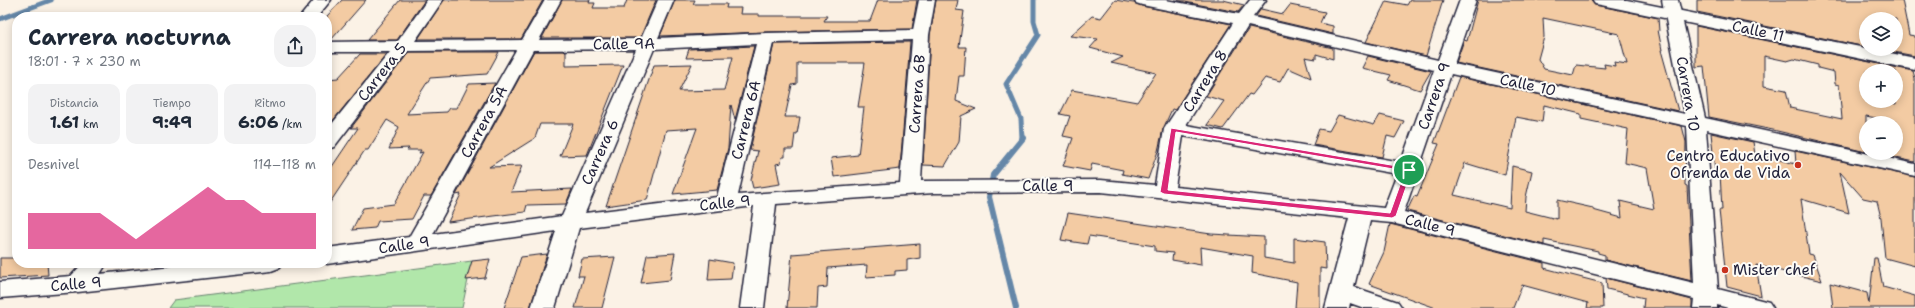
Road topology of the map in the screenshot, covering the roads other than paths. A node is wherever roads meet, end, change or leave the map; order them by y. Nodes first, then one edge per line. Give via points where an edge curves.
1 (323, 0) edge
2 (435, 0) edge
3 (553, 0) edge
4 (666, 0) edge
5 (927, 0) edge
6 (1142, 0) edge
7 (1258, 0) edge
8 (1468, 0) edge
9 (1601, 0) edge
10 (1671, 7) edge
11 (312, 12) edge
12 (1243, 20) junction
13 (921, 36) junction
14 (766, 38) junction
15 (648, 44) junction
16 (403, 46) junction
17 (526, 46) junction
18 (332, 47) edge
19 (1915, 64) edge
20 (1444, 67) junction
21 (1696, 121) junction
22 (1174, 129) junction
23 (332, 137) edge
24 (1409, 170) junction
25 (1915, 170) edge
26 (910, 188) junction
27 (1164, 192) junction
28 (766, 198) junction
29 (726, 202) junction
30 (1361, 212) junction
31 (1392, 216) junction
32 (570, 222) junction
33 (416, 244) junction
34 (332, 255) edge
35 (92, 268) edge
36 (215, 268) edge
37 (78, 284) junction
38 (0, 290) edge
39 (1339, 300) edge
40 (1706, 301) edge
41 (543, 308) edge
42 (752, 308) edge
43 (1390, 308) edge
44 (1761, 308) edge

1 - 11 street
2 - 16 street, Carrera 5
3 - 17 street, Carrera 5A
4 - 15 street, Carrera 6
5 - 13 street, Carrera 6B
6 - 12 street, Calle 10
7 - 12 street, Carrera 8
8 - 20 street, Carrera 9
9 - 10 street, Calle 11
10 - 19 street, Calle 11
10 - 21 street, Carrera 10
12 - 20 street, Calle 10
12 - 22 street, Carrera 8
13 - 14 street, Calle 9A
13 - 26 street, Carrera 6B
14 - 15 street, Calle 9A
14 - 29 street, Carrera 6A
15 - 17 street, Calle 9A
15 - 32 street, Carrera 6
16 - 17 street, Calle 9A
16 - 18 street, Calle 9A
16 - 23 street, Carrera 5
17 - 33 street, Carrera 5A
20 - 21 street, Calle 10
20 - 24 street, Carrera 9
21 - 25 street, Calle 10
21 - 40 street, Carrera 10
22 - 24 street
22 - 27 street, Carrera 8
24 - 31 street, Carrera 9
26 - 27 street, Calle 9 via 1101,186
26 - 28 street, Calle 9
27 - 30 street, Calle 9
28 - 29 street, Calle 9
28 - 42 street
29 - 32 street, Calle 9
30 - 31 street, Calle 9
30 - 39 street
31 - 40 street, Calle 9
32 - 33 street, Calle 9
32 - 41 street, Carrera 6
33 - 34 street, Calle 9
35 - 37 street
36 - 37 street, Calle 9
37 - 38 street, Calle 9
39 - 43 street
40 - 44 street, Calle 9

